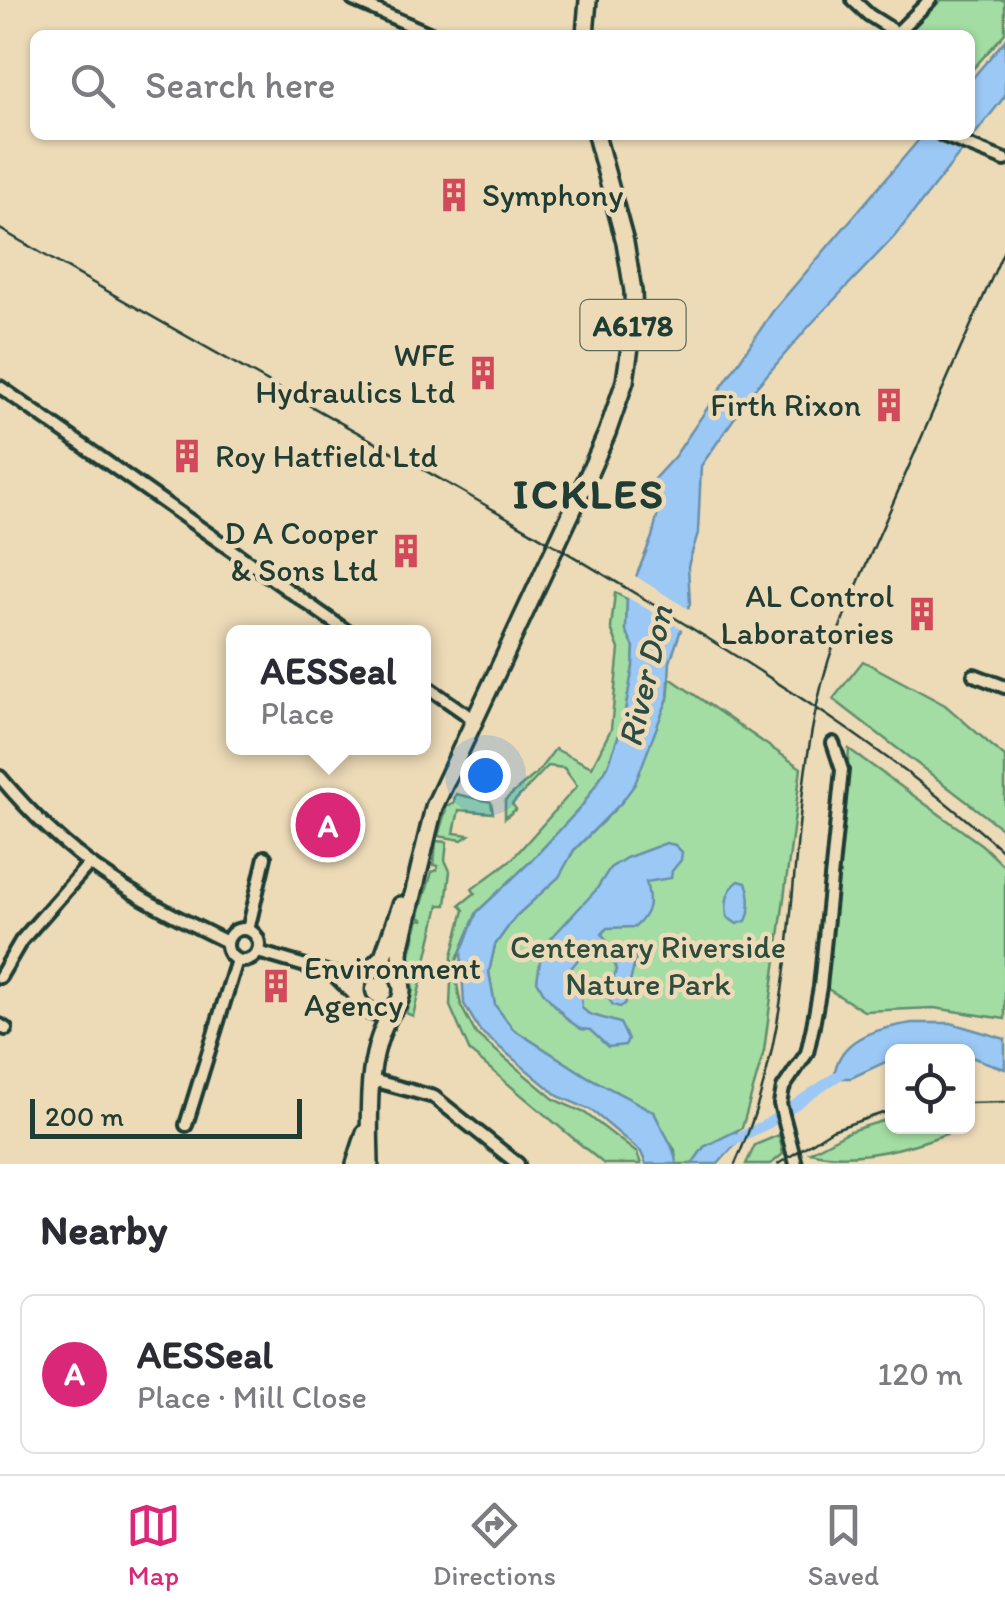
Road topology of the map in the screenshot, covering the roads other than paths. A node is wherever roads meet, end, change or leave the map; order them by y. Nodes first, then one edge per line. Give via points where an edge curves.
1 (353, 0) edge
2 (588, 0) edge
3 (853, 0) edge
4 (930, 0) edge
5 (421, 30) edge
6 (586, 30) edge
7 (890, 30) edge
8 (900, 30) edge
9 (598, 140) edge
10 (955, 140) edge
11 (1005, 160) edge
12 (0, 386) edge
13 (338, 625) edge
14 (974, 675) dead end
15 (1005, 687) edge
16 (431, 690) edge
17 (473, 719) junction
18 (833, 743) dead end
19 (0, 777) edge
20 (266, 857) dead end
21 (88, 865) junction
22 (416, 874) junction
23 (248, 930) junction
24 (227, 942) junction
25 (258, 952) junction
26 (236, 960) junction
27 (369, 970) junction
28 (333, 974) junction
29 (0, 977) edge
30 (401, 983) junction
31 (360, 1002) junction
32 (398, 1003) junction
33 (376, 1050) junction
34 (372, 1080) junction
35 (369, 1120) junction
36 (186, 1125) dead end
37 (355, 1164) edge
38 (370, 1164) edge
39 (518, 1164) edge
40 (796, 1164) edge

1 - 5 street
2 - 6 main road
3 - 7 street
4 - 8 street
9 - 17 main road, A6178 via 633,291 625,380 584,487
10 - 11 street
12 - 13 street
14 - 15 street
16 - 17 street
17 - 22 main road, A6178 via 434,807
18 - 40 street via 842,770 820,988 806,1052 780,1104
19 - 21 street
20 - 23 street
21 - 24 street
21 - 29 street via 20,940
22 - 27 main road, A6178 via 383,956
22 - 30 main road, A6178 via 400,950
23 - 24 street
23 - 25 street via 258,938
24 - 26 street
25 - 26 street
25 - 28 street
26 - 36 street
27 - 28 street
27 - 30 main road via 387,968
27 - 31 main road, A6178 via 357,984
28 - 31 street
30 - 32 main road, A6178
31 - 32 main road via 381,1013
31 - 33 main road, A6178
32 - 33 main road, A6178
33 - 34 main road, A6178
34 - 35 main road, A6178
34 - 39 street via 434,1096
35 - 37 main road, A6178
35 - 38 main road, A6178

